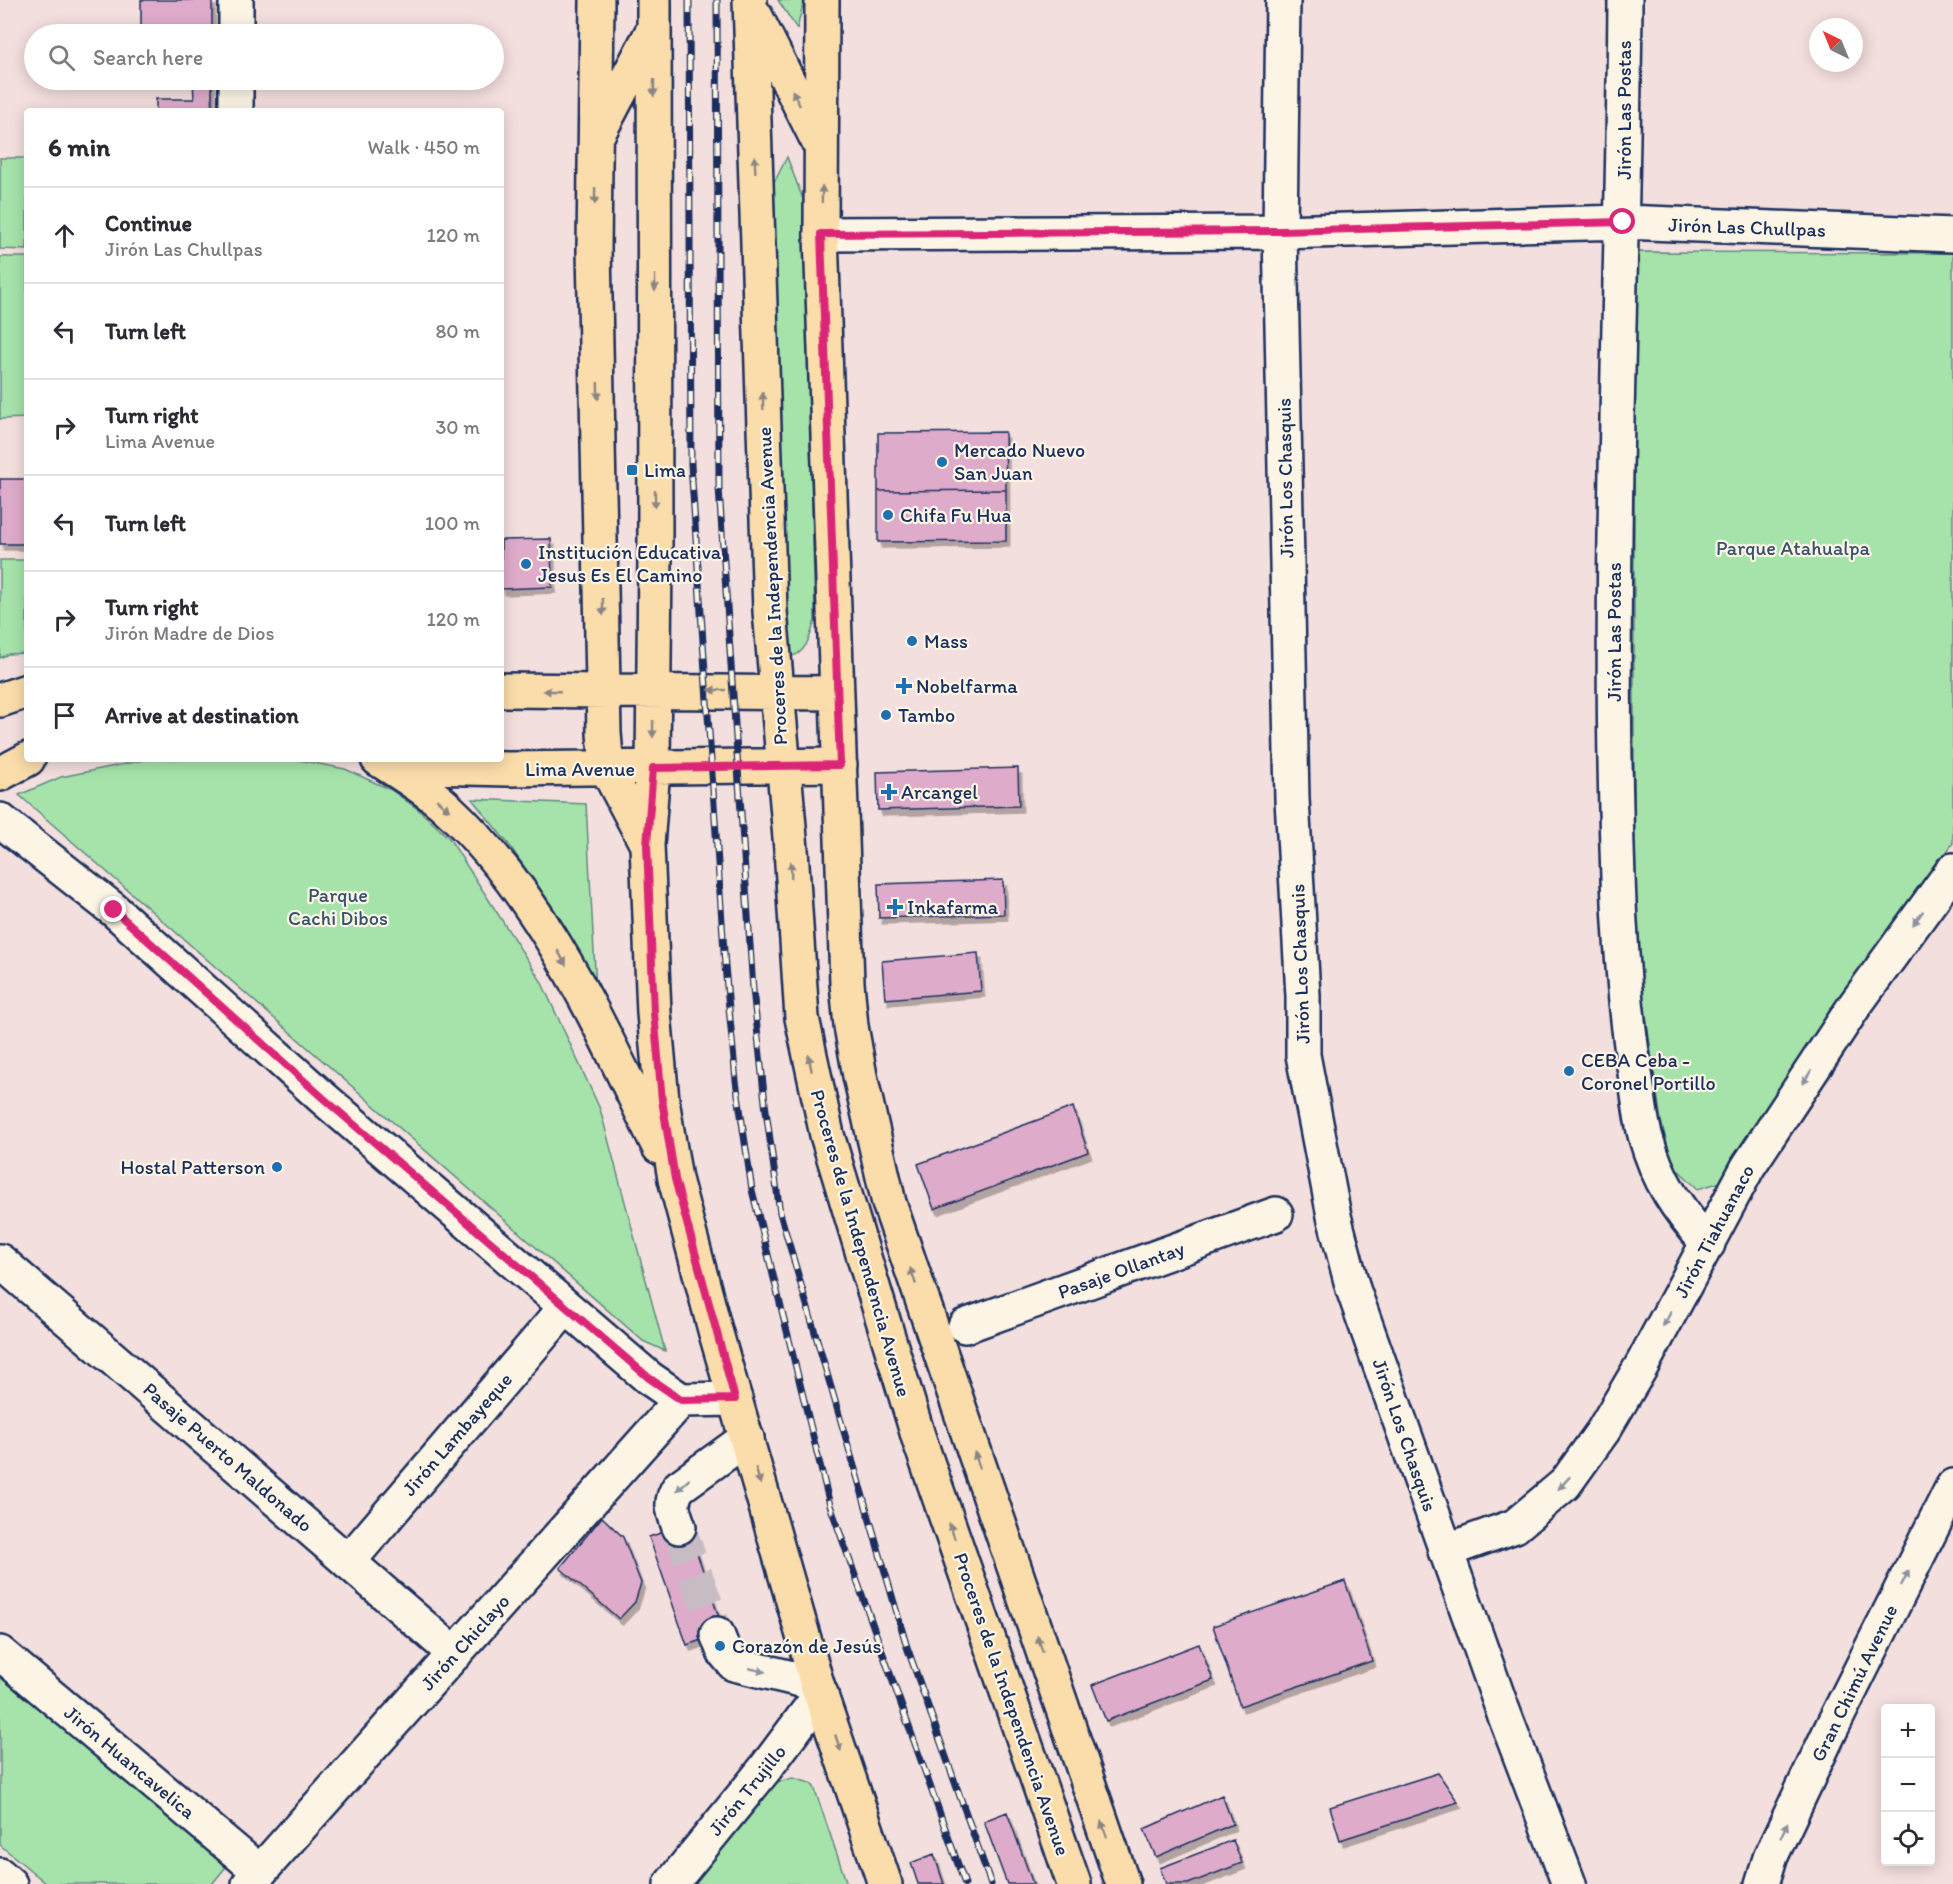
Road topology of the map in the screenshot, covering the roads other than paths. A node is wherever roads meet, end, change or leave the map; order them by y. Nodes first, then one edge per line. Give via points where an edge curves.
1 (236, 0) edge
2 (597, 0) edge
3 (822, 0) edge
4 (1283, 0) edge
5 (1625, 0) edge
6 (750, 3) edge
7 (654, 15) edge
8 (236, 24) edge
9 (236, 90) edge
10 (237, 108) edge
11 (597, 138) junction
12 (822, 150) junction
13 (1623, 222) junction
14 (1280, 231) junction
15 (821, 234) junction
16 (1953, 235) edge
17 (504, 690) edge
18 (654, 690) junction
19 (775, 690) junction
20 (24, 692) edge
21 (602, 692) junction
22 (836, 693) junction
23 (0, 700) edge
24 (24, 761) edge
25 (383, 762) edge
26 (406, 762) edge
27 (840, 765) junction
28 (782, 766) junction
29 (653, 768) junction
30 (607, 770) junction
31 (0, 774) edge
32 (0, 820) edge
33 (647, 845) junction
34 (1953, 870) edge
35 (675, 1179) junction
36 (1276, 1214) dead end
37 (1708, 1244) junction
38 (0, 1261) edge
39 (566, 1307) junction
40 (965, 1326) dead end
41 (735, 1399) junction
42 (681, 1400) junction
43 (747, 1438) junction
44 (1953, 1486) edge
45 (679, 1527) tunnel mouth
46 (1445, 1551) junction
47 (348, 1562) junction
48 (717, 1634) tunnel mouth
49 (0, 1653) edge
50 (455, 1654) junction
51 (819, 1689) junction
52 (0, 1875) edge
53 (255, 1878) edge
54 (10, 1884) edge
55 (671, 1884) edge
56 (885, 1884) edge
57 (1074, 1884) edge
58 (1123, 1884) edge
59 (1569, 1884) edge
60 (1762, 1884) edge

1 - 8 street
2 - 11 main road
3 - 12 main road, Proceres de la Independencia Avenue
4 - 14 street, Jirón Los Chasquis
5 - 13 street, Jirón Las Postas
12 -> 6 main road
19 -> 6 main road, Proceres de la Independencia Avenue
7 - 11 main road
7 -> 18 main road
9 - 10 street
11 -> 21 main road via 594,249
15 -> 12 main road, Proceres de la Independencia Avenue
13 - 14 street, Jirón Las Chullpas
13 - 16 street, Jirón Las Chullpas
13 - 37 street, Jirón Las Postas via 1613,627 1617,865 1627,1024 1645,1134 1661,1182
14 - 15 street, Jirón Las Chullpas
14 - 46 street, Jirón Los Chasquis via 1292,799 1303,1055 1334,1216 1353,1289
15 - 22 main road, Proceres de la Independencia Avenue
21 -> 17 main road
19 -> 18 main road
18 - 21 main road
18 -> 29 main road
19 - 22 main road
19 - 28 main road, Proceres de la Independencia Avenue
20 - 23 main road
21 - 30 main road
22 - 27 main road, Proceres de la Independencia Avenue
24 - 31 main road
25 -> 35 main road via 417,784 473,834 551,938 601,1028
26 - 30 main road, Lima Avenue via 427,767
27 - 28 main road, Lima Avenue
58 -> 27 main road, Proceres de la Independencia Avenue via 900,1236 874,1147 850,1026
28 - 29 main road, Lima Avenue
57 -> 28 main road, Proceres de la Independencia Avenue via 919,1439 826,1135 802,1018
29 - 30 main road, Lima Avenue
29 - 33 main road
30 - 33 main road
32 - 39 street via 114,910 323,1098
33 - 35 main road via 654,1013
34 -> 37 street, Jirón Tiahuanaco via 1855,1005 1754,1157
35 - 41 main road
36 - 40 street, Pasaje Ollantay
37 -> 46 street, Jirón Tiahuanaco via 1608,1422 1565,1484 1515,1526
38 - 47 street, Pasaje Puerto Maldonado
39 - 42 street via 649,1378
39 - 47 street, Jirón Lambayeque
41 - 42 street
41 - 43 main road
42 - 50 street, Jirón Chiclayo
43 -> 45 street via 679,1487 672,1507
43 -> 51 main road
60 -> 44 street, Gran Chimú Avenue via 1770,1858 1832,1727
46 - 59 street, Jirón Los Chasquis
47 - 50 street, Pasaje Puerto Maldonado
48 -> 51 street via 734,1664
49 - 53 street, Jirón Huancavelica
50 - 53 street, Jirón Chiclayo
51 - 55 street, Jirón Trujillo via 764,1770
51 -> 56 main road
52 - 54 street

